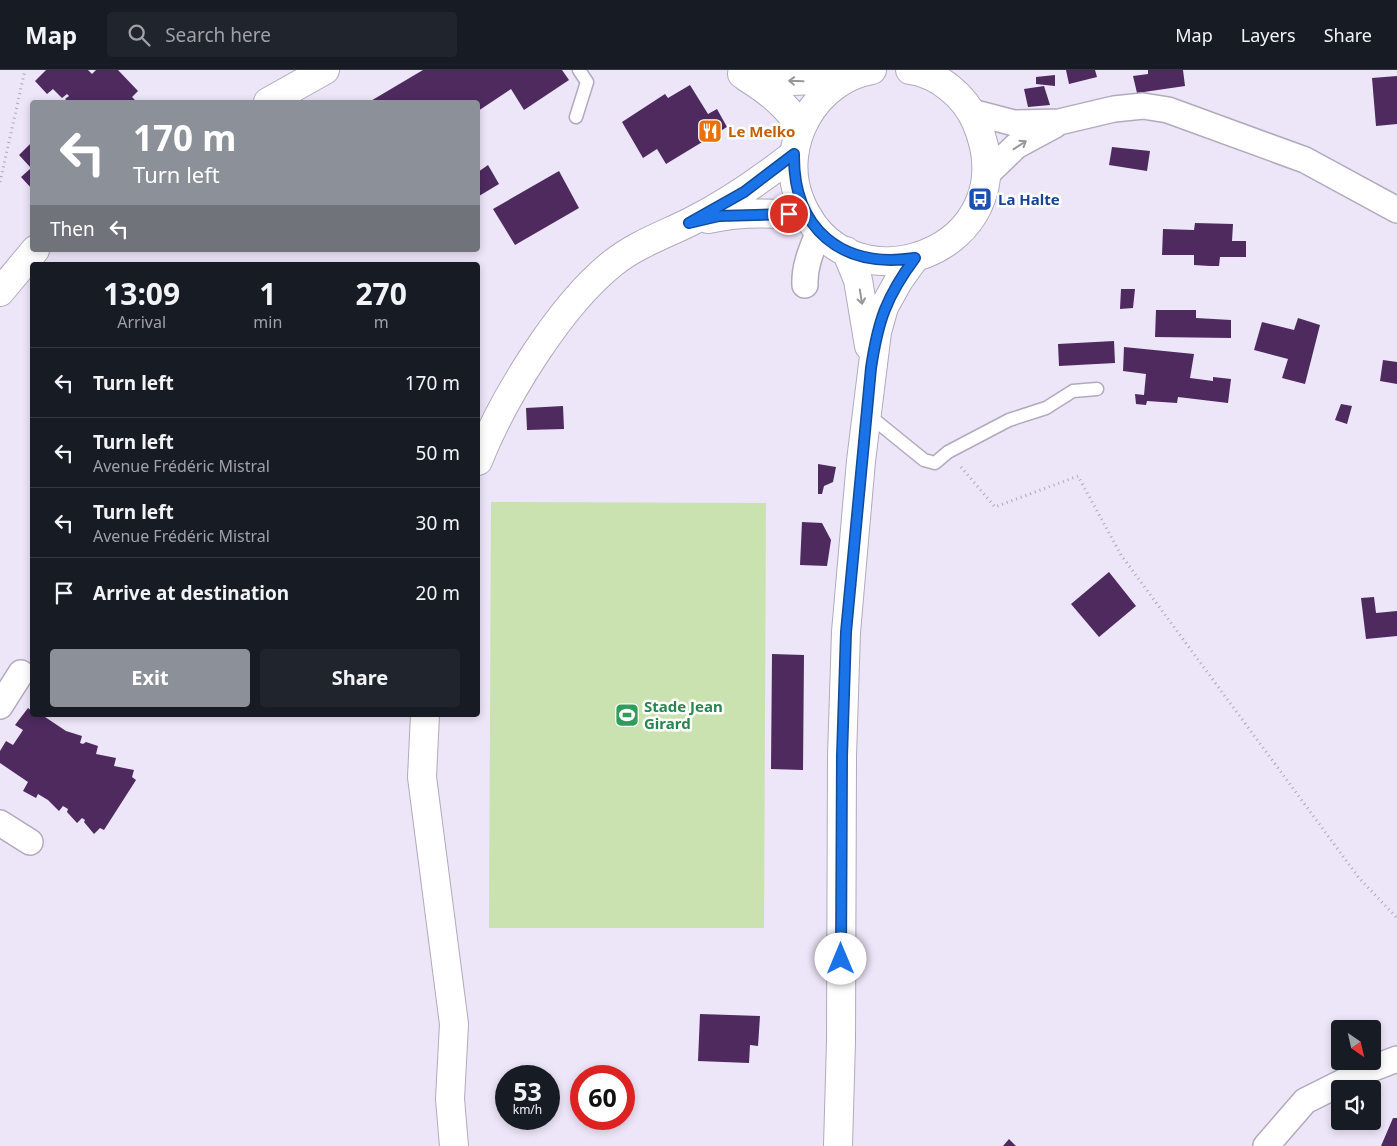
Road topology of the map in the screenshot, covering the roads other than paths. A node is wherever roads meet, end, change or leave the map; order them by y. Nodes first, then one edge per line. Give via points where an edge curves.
1 (579, 70) edge
2 (910, 70) edge
3 (318, 72) edge
4 (739, 72) edge
5 (864, 72) edge
6 (936, 75) edge
7 (271, 100) edge
8 (972, 112) junction
9 (576, 117) dead end
10 (1058, 122) junction
11 (797, 141) junction
12 (987, 174) junction
13 (1397, 210) edge
14 (689, 223) junction
15 (814, 224) junction
16 (846, 251) junction
17 (33, 252) edge
18 (915, 258) junction
19 (805, 286) dead end
20 (0, 292) edge
21 (871, 368) junction
22 (1097, 389) dead end
23 (866, 413) junction
24 (480, 455) edge
25 (21, 673) dead end
26 (0, 706) edge
27 (425, 717) edge
28 (0, 823) edge
29 (30, 842) dead end
30 (1397, 1059) edge
31 (454, 1146) edge
32 (838, 1146) edge
33 (1266, 1146) edge

1 - 9 lane via 587,82
2 - 6 main road
3 - 7 main road
5 -> 4 main road via 791,80
4 - 11 main road via 785,106
5 - 11 main road via 818,100
6 - 8 main road
8 - 10 street via 1014,123
8 - 12 main road via 985,142
12 -> 10 street via 1016,146
10 - 13 street via 1124,108 1143,106 1168,110 1305,160
11 - 14 main road via 744,192
11 - 15 main road via 794,176 799,198
12 - 18 main road via 970,220 955,237 936,250
14 - 15 main road via 719,216 789,214
14 - 24 main road via 654,237 613,263 575,300 524,371 486,438
15 - 16 main road
15 - 19 street via 804,274
16 - 18 main road via 868,259 892,262
16 -> 21 main road via 858,280
17 - 20 main road
18 - 21 main road via 884,307
21 - 23 main road
22 - 23 lane via 1073,391 1046,408 1009,420 948,452 935,463 924,460
23 - 32 main road via 846,632
25 - 26 street
27 - 31 main road via 422,777 454,1024 450,1099
28 - 29 street
30 - 33 street via 1304,1101

